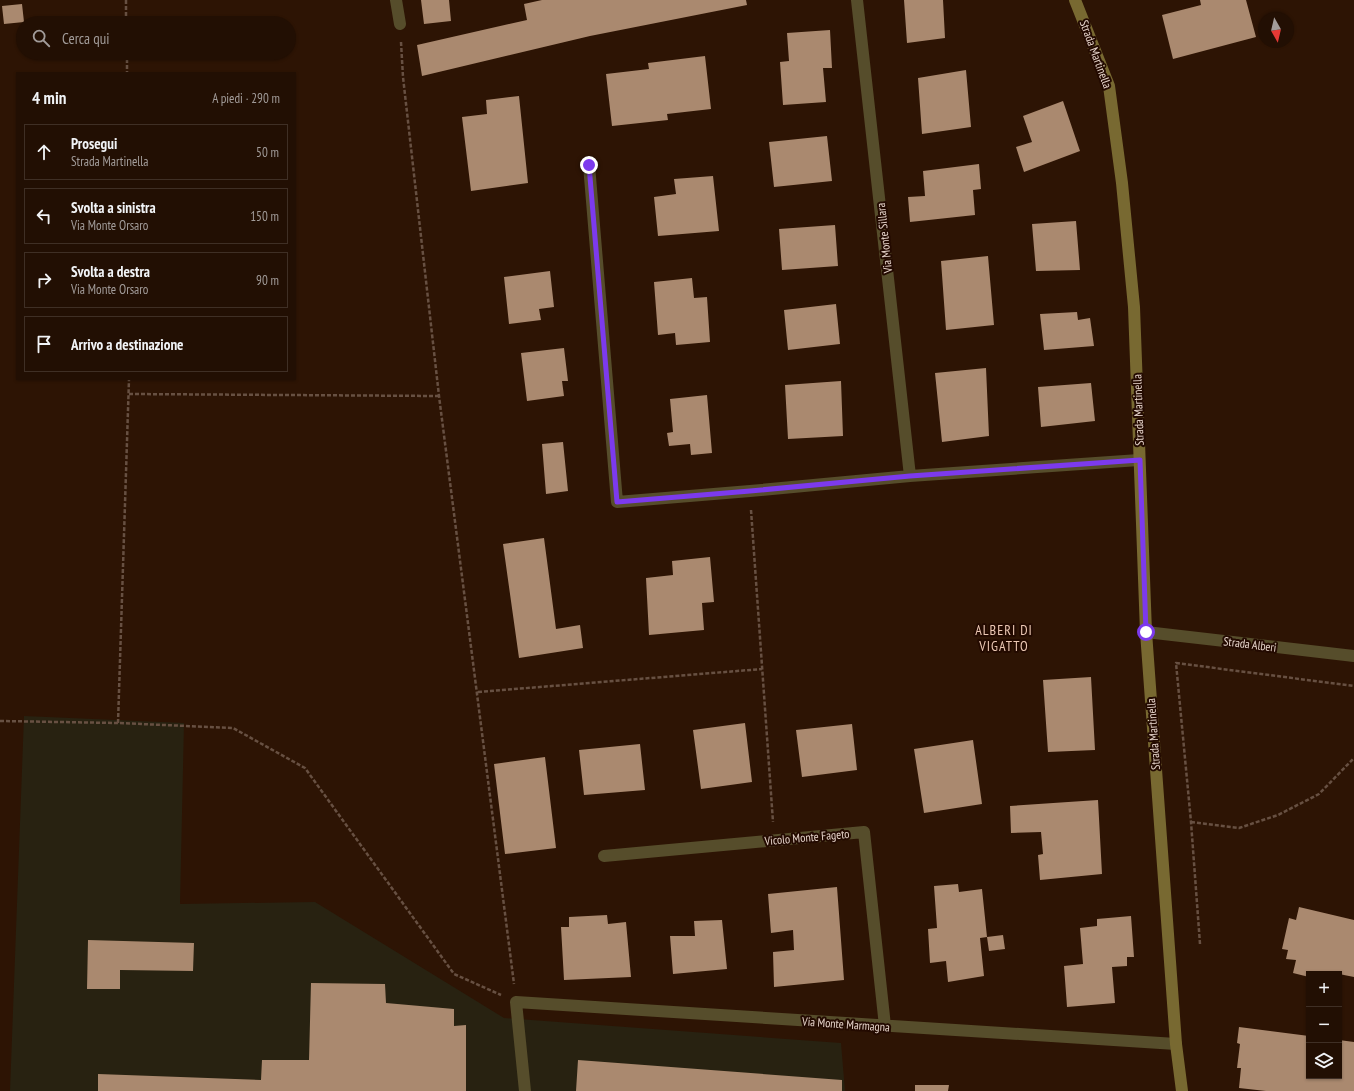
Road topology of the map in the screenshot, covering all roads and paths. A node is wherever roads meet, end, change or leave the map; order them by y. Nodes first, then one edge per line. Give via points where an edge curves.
1 (126, 0) edge
2 (396, 0) edge
3 (857, 0) edge
4 (1075, 0) edge
5 (126, 16) edge
6 (400, 24) joint
7 (127, 60) edge
8 (127, 72) edge
9 (589, 165) dead end
10 (129, 380) edge
11 (129, 394) junction
12 (439, 396) junction
13 (1140, 460) junction
14 (910, 476) junction
15 (750, 491) junction
16 (1146, 632) junction
17 (1354, 656) edge
18 (762, 669) junction
19 (1354, 686) edge
20 (478, 692) junction
21 (0, 721) edge
22 (118, 723) junction
23 (1354, 758) edge
24 (1191, 822) junction
25 (774, 840) junction
26 (604, 856) dead end
27 (1200, 944) dead end
28 (516, 1002) junction
29 (885, 1026) junction
30 (1176, 1044) junction
31 (525, 1091) edge
32 (1182, 1091) edge

1 - 5 path
2 - 6 street
3 - 14 street, Via Monte Sillara
4 - 13 street, Strada Martinella via 1109,86 1122,183 1134,307
6 - 12 path via 403,77
7 - 8 path
9 - 15 street via 617,502
10 - 11 path
11 - 12 path
11 - 22 path
12 - 20 path
13 - 14 street
13 - 16 street, Strada Martinella
14 - 15 street
15 - 18 path
16 - 17 street, Strada Alberi
16 - 30 street, Strada Martinella
18 - 20 path
18 - 25 path
19 - 24 path via 1176,662
20 - 28 path
21 - 22 path
22 - 28 path via 233,728 304,768 454,974
23 - 24 path via 1319,794 1278,815 1239,828
24 - 27 path
25 - 26 street, Vicolo Monte Fageto
25 - 29 street, Vicolo Monte Fageto via 864,832
28 - 29 street, Via Monte Marmagna
28 - 31 street
29 - 30 street, Via Monte Marmagna
30 - 32 street, Strada Martinella

